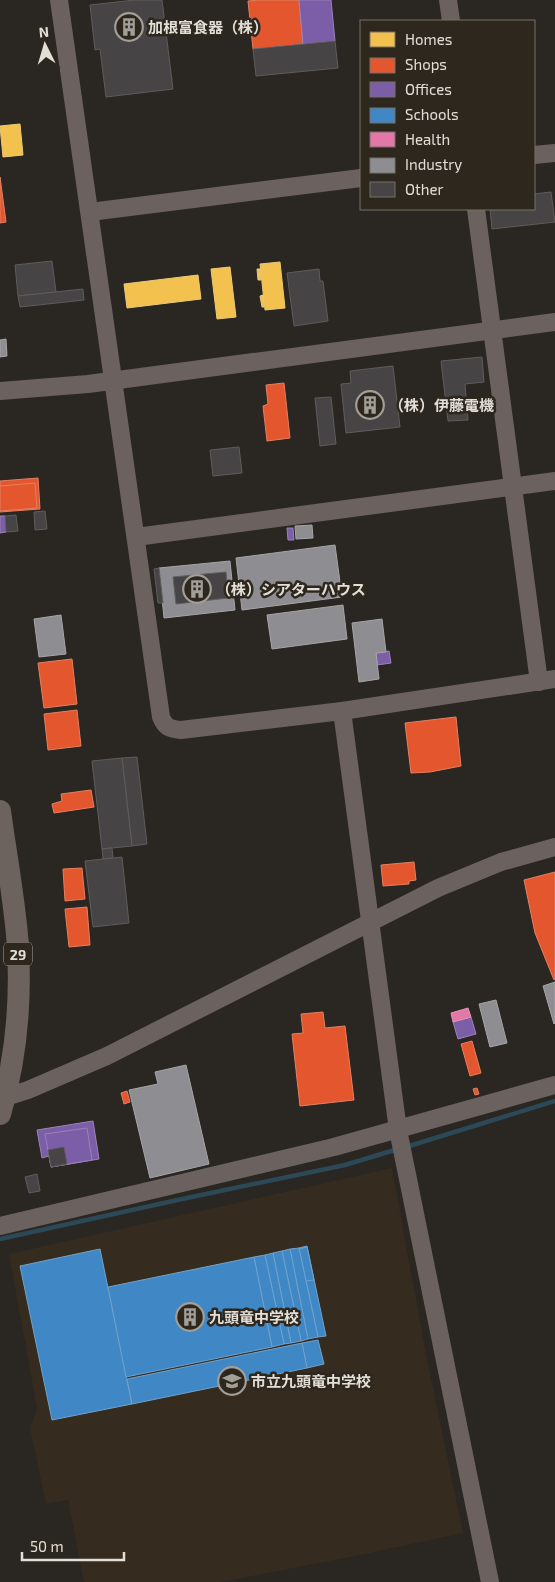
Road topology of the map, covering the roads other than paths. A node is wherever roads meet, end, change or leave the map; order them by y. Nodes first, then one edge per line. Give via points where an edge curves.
1 (59, 0) edge
2 (448, 0) edge
3 (451, 20) edge
4 (555, 152) edge
5 (535, 156) edge
6 (360, 178) edge
7 (476, 210) edge
8 (90, 212) junction
9 (555, 322) edge
10 (493, 330) junction
11 (114, 381) junction
12 (0, 391) edge
13 (555, 481) edge
14 (513, 486) junction
15 (136, 537) junction
16 (547, 681) edge
17 (342, 711) junction
18 (0, 811) edge
19 (555, 847) edge
20 (370, 924) junction
21 (555, 1085) edge
22 (2, 1104) edge
23 (398, 1130) junction
24 (0, 1226) edge
25 (490, 1582) edge

1 - 8 street
2 - 3 street
4 - 5 street
6 - 8 street
7 - 10 street
8 - 11 street
9 - 10 street
10 - 11 street
10 - 14 street
11 - 12 street
11 - 15 street
13 - 14 street
14 - 15 street
14 - 16 street
15 - 17 street via 164,725 181,730
16 - 17 street
17 - 20 street
18 - 22 main road, 29 via 19,967 14,1051
19 - 20 street via 501,862 438,888
20 - 22 street via 107,1056
20 - 23 street
21 - 23 street
23 - 24 street
23 - 25 street

